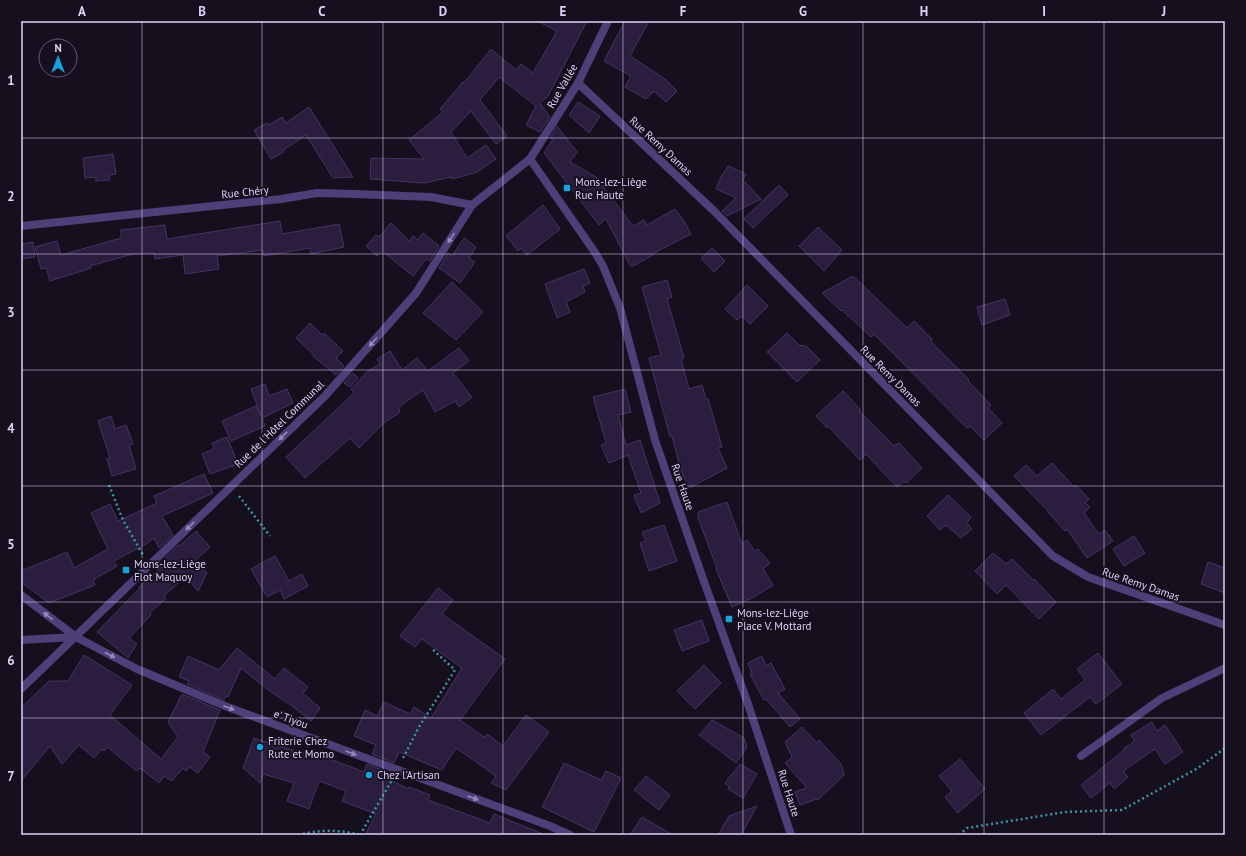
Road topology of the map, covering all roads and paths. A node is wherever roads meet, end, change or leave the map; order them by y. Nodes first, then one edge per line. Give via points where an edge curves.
1 (608, 21) edge
2 (578, 83) junction
3 (530, 159) junction
4 (472, 205) junction
5 (21, 226) edge
6 (109, 485) dead end
7 (232, 486) junction
8 (270, 536) dead end
9 (149, 565) junction
10 (21, 595) edge
11 (1225, 625) edge
12 (76, 637) junction
13 (21, 640) edge
14 (430, 648) dead end
15 (1225, 668) edge
16 (21, 689) edge
17 (1225, 748) edge
18 (1081, 756) dead end
19 (397, 770) junction
20 (298, 835) edge
21 (360, 835) edge
22 (570, 835) edge
23 (791, 835) edge
24 (959, 835) edge

1 - 2 street, Rue Vallée
2 - 3 street, Rue Vallée
2 - 11 street, Rue Remy Damas via 714,211 1053,556 1088,577
3 - 4 street, Rue Vallée
3 - 23 street, Rue Haute via 591,245 612,287 656,440
4 - 5 street, Rue Chéry via 431,197 317,193 273,200
4 -> 7 street, Rue de l'Hôtel Communal via 416,293 325,396
6 - 9 path via 123,520
7 - 8 path
7 -> 9 street, Rue de l'Hôtel Communal
9 - 12 street, Rue de l'Hôtel Communal
12 -> 10 street, e' Tiyou
12 - 13 street
12 - 16 street, Rue de l'Hôtel Communal
12 -> 19 street, e' Tiyou via 138,669 225,706
14 - 19 path via 455,670 419,727
15 - 18 street via 1162,698
17 - 24 path via 1198,768 1122,810 1065,812 968,828
19 - 21 path
19 -> 22 street, e' Tiyou
20 - 21 path via 338,831

